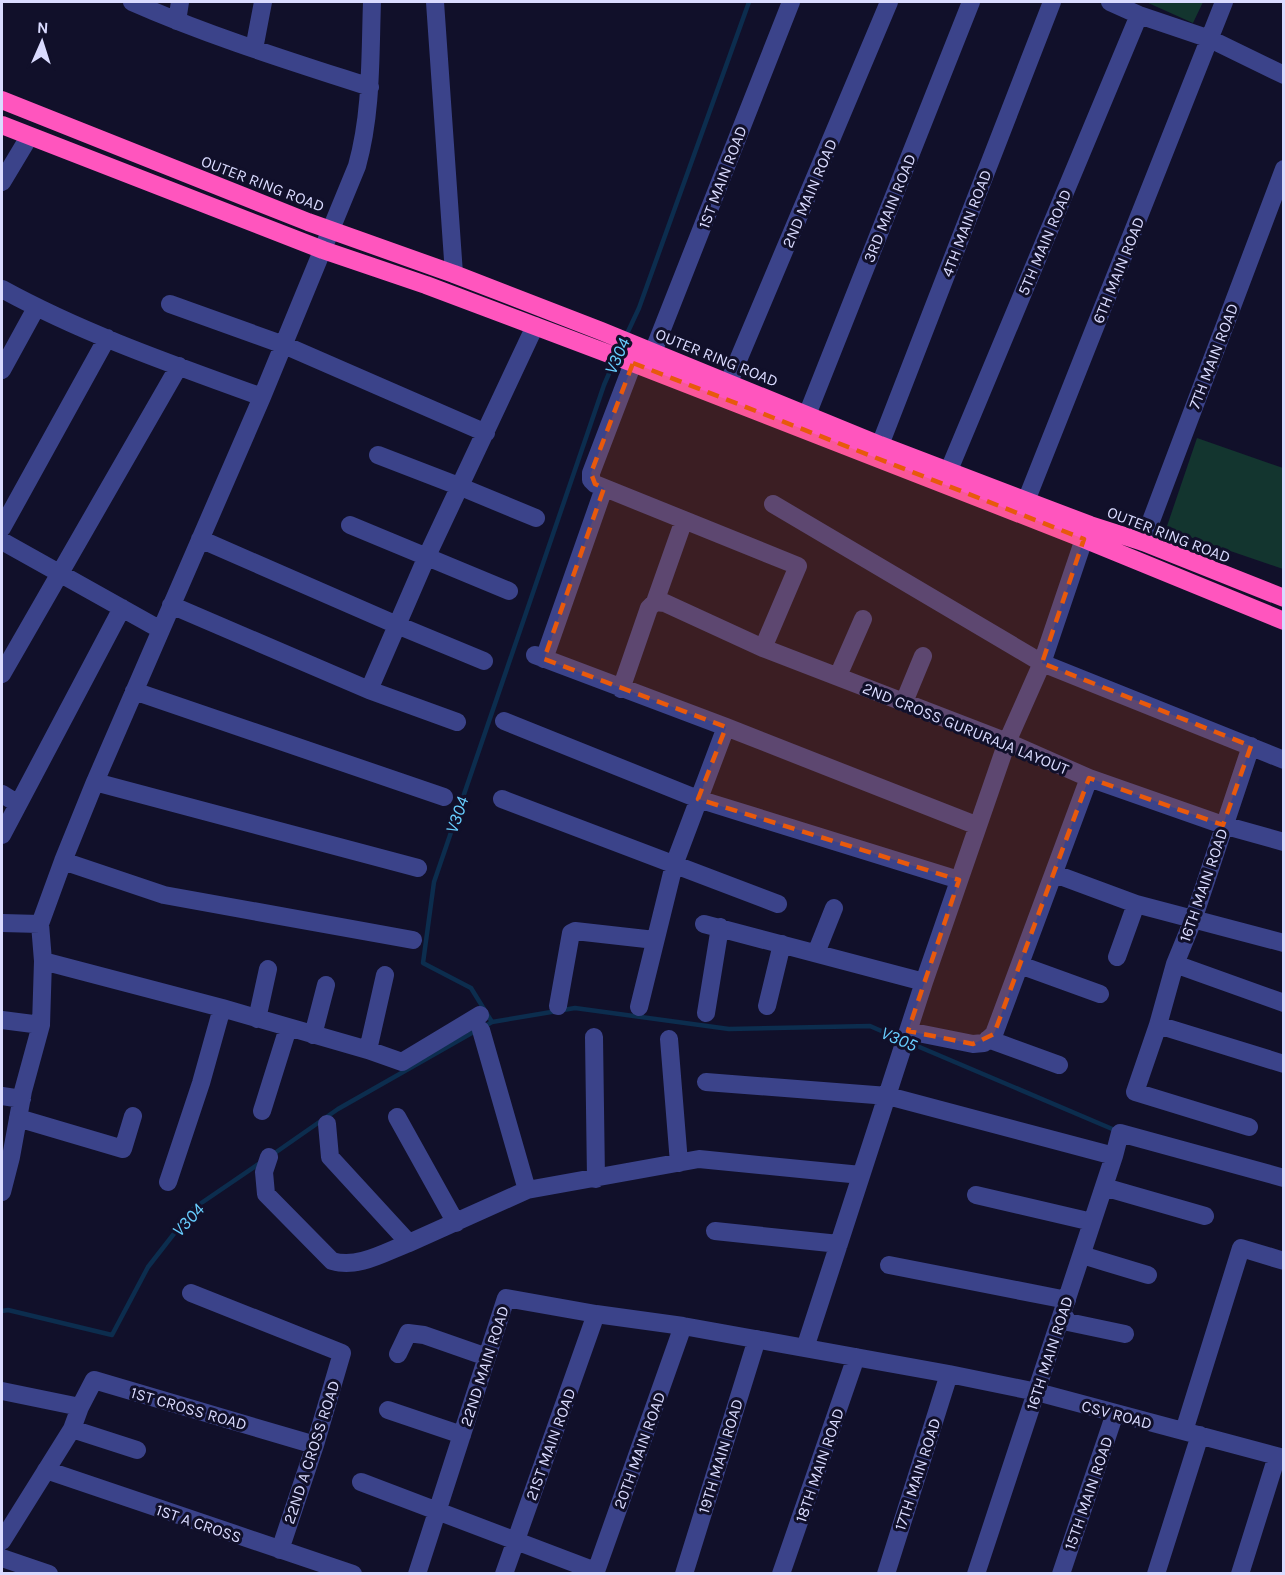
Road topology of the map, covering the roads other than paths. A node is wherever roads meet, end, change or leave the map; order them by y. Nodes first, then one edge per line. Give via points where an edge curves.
1 (132, 2) edge
2 (180, 2) edge
3 (263, 2) edge
4 (372, 2) edge
5 (435, 2) edge
6 (790, 2) edge
7 (889, 2) edge
8 (971, 2) edge
9 (1052, 2) edge
10 (1110, 2) edge
11 (1224, 2) edge
12 (1139, 15) junction
13 (177, 21) junction
14 (1210, 39) junction
15 (254, 49) junction
16 (1284, 75) edge
17 (370, 87) junction
18 (2, 100) edge
19 (2, 124) edge
20 (29, 137) junction
21 (1284, 169) edge
22 (2, 182) edge
23 (331, 231) junction
24 (323, 250) junction
25 (454, 274) junction
26 (2, 289) edge
27 (170, 304) dead end
28 (36, 308) junction
29 (536, 326) junction
30 (107, 338) junction
31 (284, 345) junction
32 (653, 352) junction
33 (632, 356) junction
34 (179, 366) junction
35 (2, 370) edge
36 (728, 384) junction
37 (262, 397) junction
38 (807, 415) junction
39 (486, 433) junction
40 (880, 445) junction
41 (378, 455) dead end
42 (949, 470) junction
43 (461, 487) junction
44 (604, 488) junction
45 (1026, 501) junction
46 (773, 504) dead end
47 (536, 518) dead end
48 (684, 520) junction
49 (350, 525) dead end
50 (2, 528) edge
51 (200, 539) junction
52 (1084, 539) junction
53 (2, 542) edge
54 (1143, 542) junction
55 (427, 556) junction
56 (59, 573) junction
57 (508, 591) dead end
58 (1284, 598) edge
59 (655, 602) junction
60 (171, 605) junction
61 (122, 608) junction
62 (863, 619) dead end
63 (1284, 621) edge
64 (397, 625) junction
65 (161, 630) junction
66 (763, 648) junction
67 (923, 656) dead end
68 (484, 660) dead end
69 (1042, 663) junction
70 (2, 674) edge
71 (837, 676) junction
72 (621, 689) junction
73 (369, 690) junction
74 (134, 691) junction
75 (904, 702) junction
76 (504, 721) dead end
77 (458, 722) dead end
78 (726, 727) junction
79 (1006, 742) junction
80 (1251, 746) junction
81 (1284, 760) edge
82 (1089, 778) junction
83 (95, 782) junction
84 (2, 794) edge
85 (444, 797) dead end
86 (502, 799) dead end
87 (698, 799) junction
88 (18, 804) junction
89 (978, 825) junction
90 (1223, 825) junction
91 (2, 835) edge
92 (1284, 842) edge
93 (63, 861) junction
94 (674, 865) junction
95 (418, 868) dead end
96 (1055, 874) junction
97 (959, 880) junction
98 (778, 904) dead end
99 (1136, 904) junction
100 (834, 908) dead end
101 (1193, 920) junction
102 (2, 923) edge
103 (40, 924) junction
104 (413, 940) dead end
105 (655, 940) junction
106 (1284, 943) edge
107 (782, 944) junction
108 (816, 953) junction
109 (1117, 957) dead end
110 (43, 961) junction
111 (1175, 964) junction
112 (1020, 965) junction
113 (268, 969) dead end
114 (385, 975) dead end
115 (924, 982) junction
116 (326, 985) dead end
117 (1100, 994) dead end
118 (1284, 1003) edge
119 (558, 1006) dead end
120 (767, 1006) dead end
121 (639, 1007) dead end
122 (222, 1008) junction
123 (706, 1013) dead end
124 (257, 1019) junction
125 (2, 1020) edge
126 (41, 1025) junction
127 (1158, 1025) junction
128 (288, 1028) junction
129 (313, 1035) junction
130 (594, 1037) dead end
131 (906, 1038) junction
132 (669, 1039) dead end
133 (988, 1039) junction
134 (368, 1050) junction
135 (1284, 1064) edge
136 (1059, 1065) dead end
137 (706, 1082) dead end
138 (2, 1096) edge
139 (888, 1096) junction
140 (21, 1099) junction
141 (262, 1112) dead end
142 (133, 1116) dead end
143 (397, 1117) dead end
144 (18, 1118) junction
145 (327, 1124) dead end
146 (1249, 1126) dead end
147 (6, 1156) edge
148 (1114, 1156) junction
149 (269, 1157) dead end
150 (679, 1163) junction
151 (861, 1175) junction
152 (1284, 1178) edge
153 (596, 1179) junction
154 (168, 1182) dead end
155 (1104, 1187) junction
156 (527, 1190) junction
157 (2, 1192) edge
158 (976, 1195) dead end
159 (1204, 1216) dead end
160 (1092, 1222) junction
161 (456, 1223) junction
162 (716, 1231) dead end
163 (409, 1244) junction
164 (839, 1244) junction
165 (1082, 1255) junction
166 (1284, 1261) edge
167 (889, 1265) dead end
168 (1148, 1275) dead end
169 (191, 1293) dead end
170 (1065, 1307) junction
171 (596, 1314) junction
172 (683, 1326) junction
173 (1125, 1334) dead end
174 (757, 1339) junction
175 (805, 1348) junction
176 (398, 1354) dead end
177 (487, 1357) junction
178 (856, 1357) junction
179 (949, 1374) junction
180 (2, 1391) edge
181 (1037, 1392) junction
182 (80, 1407) junction
183 (388, 1410) dead end
184 (1115, 1413) junction
185 (72, 1429) junction
186 (1192, 1433) junction
187 (462, 1435) junction
188 (315, 1444) junction
189 (137, 1450) dead end
190 (1280, 1457) edge
191 (46, 1470) junction
192 (361, 1482) dead end
193 (437, 1512) junction
194 (516, 1540) junction
195 (2, 1541) edge
196 (280, 1550) junction
197 (2, 1558) edge
198 (595, 1572) edge
199 (49, 1574) edge
200 (353, 1574) edge
201 (417, 1574) edge
202 (504, 1574) edge
203 (684, 1574) edge
204 (782, 1574) edge
205 (886, 1574) edge
206 (976, 1574) edge
207 (1061, 1574) edge
208 (1156, 1574) edge
209 (1240, 1574) edge

1 - 13 street
2 - 13 street
3 - 15 street
4 - 17 street
5 - 25 street
6 - 32 street, 1ST MAIN ROAD
7 - 36 street, 2ND MAIN ROAD
8 - 38 street, 3RD MAIN ROAD
9 - 40 street, 4TH MAIN ROAD
10 - 12 street
11 - 14 street, 6TH MAIN ROAD
12 - 14 street
12 - 42 street, 5TH MAIN ROAD
13 - 15 street
14 - 16 street
14 - 45 street, 6TH MAIN ROAD
15 - 17 street
17 - 23 street via 363,145
18 - 23 highway, OUTER RING ROAD
19 - 20 highway, OUTER RING ROAD
20 - 22 street
20 - 24 highway, OUTER RING ROAD
21 - 54 street, 7TH MAIN ROAD
23 - 24 street
23 - 25 highway, OUTER RING ROAD
24 - 29 highway, OUTER RING ROAD
24 - 31 street
25 - 33 highway, OUTER RING ROAD via 601,331
26 - 28 street
27 - 31 street
28 - 30 street
28 - 35 street
29 - 33 highway, OUTER RING ROAD via 592,347
29 - 39 street
30 - 34 street
30 - 50 street
31 - 37 street
31 - 39 street
32 - 33 highway, OUTER RING ROAD
32 - 36 highway, OUTER RING ROAD
33 - 44 street via 591,473 591,480
33 - 52 highway, OUTER RING ROAD
34 - 37 street
34 - 56 street
36 - 38 highway, OUTER RING ROAD
37 - 51 street
38 - 40 highway, OUTER RING ROAD
39 - 43 street
40 - 42 highway, OUTER RING ROAD
41 - 43 street
42 - 45 highway, OUTER RING ROAD
43 - 47 street
43 - 55 street
44 - 48 street
44 - 72 street via 539,657
45 - 54 highway, OUTER RING ROAD
46 - 69 street
48 - 59 street
48 - 66 street via 798,566
49 - 55 street
51 - 60 street
51 - 64 street
52 - 63 highway, OUTER RING ROAD
52 - 69 street
53 - 56 street
54 - 58 highway, OUTER RING ROAD
55 - 57 street
55 - 64 street
56 - 61 street
56 - 70 street
59 - 66 street, 2ND CROSS GURURAJA LAYOUT
59 - 72 street via 649,609
60 - 65 street
60 - 73 street
61 - 65 street
61 - 88 street
62 - 71 street
64 - 68 street
64 - 73 street
65 - 74 street
66 - 71 street, 2ND CROSS GURURAJA LAYOUT
67 - 75 street
69 - 79 street
69 - 80 street
71 - 75 street, 2ND CROSS GURURAJA LAYOUT
72 - 78 street
73 - 77 street
74 - 83 street
74 - 85 street
75 - 79 street, 2ND CROSS GURURAJA LAYOUT
76 - 87 street
78 - 87 street
78 - 89 street
79 - 82 street, 2ND CROSS GURURAJA LAYOUT
79 - 89 street
80 - 81 street
80 - 90 street, 16TH MAIN ROAD
82 - 90 street, 2ND CROSS GURURAJA LAYOUT
82 - 96 street
83 - 93 street
83 - 95 street
84 - 88 street
86 - 94 street
87 - 94 street
87 - 97 street
88 - 91 street
89 - 97 street
90 - 92 street, 2ND CROSS GURURAJA LAYOUT
90 - 101 street, 16TH MAIN ROAD
93 - 103 street
93 - 104 street via 164,895
94 - 98 street
94 - 105 street
96 - 99 street
96 - 112 street
97 - 115 street
99 - 101 street
99 - 109 street
100 - 108 street
101 - 106 street
101 - 111 street, 16TH MAIN ROAD
102 - 103 street
103 - 110 street
105 - 119 street via 571,933
105 - 121 street
107 - 108 street
107 - 120 street
107 - 123 street via 712,926
108 - 115 street
110 - 122 street
110 - 126 street
111 - 118 street
111 - 127 street, 16TH MAIN ROAD
112 - 117 street
112 - 133 street via 994,1034
113 - 124 street
114 - 134 street
115 - 131 street
116 - 129 street
122 - 124 street
122 - 154 street
124 - 128 street
125 - 126 street
126 - 140 street
127 - 135 street
127 - 146 street, 16TH MAIN ROAD via 1135,1092
128 - 129 street
128 - 141 street
129 - 134 street
130 - 153 street
131 - 133 street via 973,1044
131 - 139 street
132 - 150 street
133 - 136 street
134 - 156 street via 402,1062 481,1022
137 - 139 street
138 - 140 street
139 - 148 street
139 - 151 street
140 - 144 street
142 - 144 street via 123,1149
143 - 161 street
144 - 147 street
145 - 163 street via 330,1157
147 - 157 street
148 - 152 street, 16TH MAIN ROAD via 1120,1133
148 - 155 street, 16TH MAIN ROAD
149 - 163 street via 264,1172 266,1194 332,1261 358,1262
150 - 151 street via 699,1159
150 - 153 street
151 - 164 street
153 - 156 street
155 - 159 street
155 - 160 street, 16TH MAIN ROAD
156 - 161 street
158 - 160 street
160 - 165 street, 16TH MAIN ROAD
161 - 163 street
162 - 164 street
164 - 175 street
165 - 168 street
165 - 170 street, 16TH MAIN ROAD
166 - 186 street via 1241,1248
167 - 170 street
169 - 188 street, 22ND A CROSS ROAD via 342,1353
170 - 173 street via 1068,1322
170 - 181 street, 16TH MAIN ROAD
171 - 172 street, 22ND MAIN ROAD
171 - 177 street, 22ND MAIN ROAD via 507,1298
171 - 194 street, 21ST MAIN ROAD
172 - 174 street, 22ND MAIN ROAD
172 - 198 street, 20TH MAIN ROAD
174 - 175 street, 22ND MAIN ROAD
174 - 203 street, 19TH MAIN ROAD
175 - 178 street, 22ND MAIN ROAD
176 - 177 street via 408,1332
177 - 187 street, 22ND MAIN ROAD
178 - 179 street, CSV ROAD
178 - 204 street, 18TH MAIN ROAD
179 - 181 street, CSV ROAD
179 - 205 street, 17TH MAIN ROAD
180 - 182 street
181 - 184 street, CSV ROAD
181 - 206 street, 16TH MAIN ROAD
182 - 185 street, 1ST CROSS ROAD
182 - 188 street, 1ST CROSS ROAD via 94,1380
183 - 187 street
184 - 186 street, CSV ROAD
184 - 207 street, 15TH MAIN ROAD
185 - 189 street
185 - 191 street, 1ST CROSS ROAD
186 - 190 street, CSV ROAD
186 - 208 street
187 - 193 street, 22ND MAIN ROAD
188 - 196 street, 22ND A CROSS ROAD
190 - 209 street
191 - 195 street, 1ST CROSS ROAD
191 - 196 street, 1ST A CROSS
192 - 193 street
193 - 194 street
193 - 201 street, 22ND MAIN ROAD
194 - 198 street
194 - 202 street, 21ST MAIN ROAD
196 - 200 street, 1ST A CROSS
197 - 199 street

